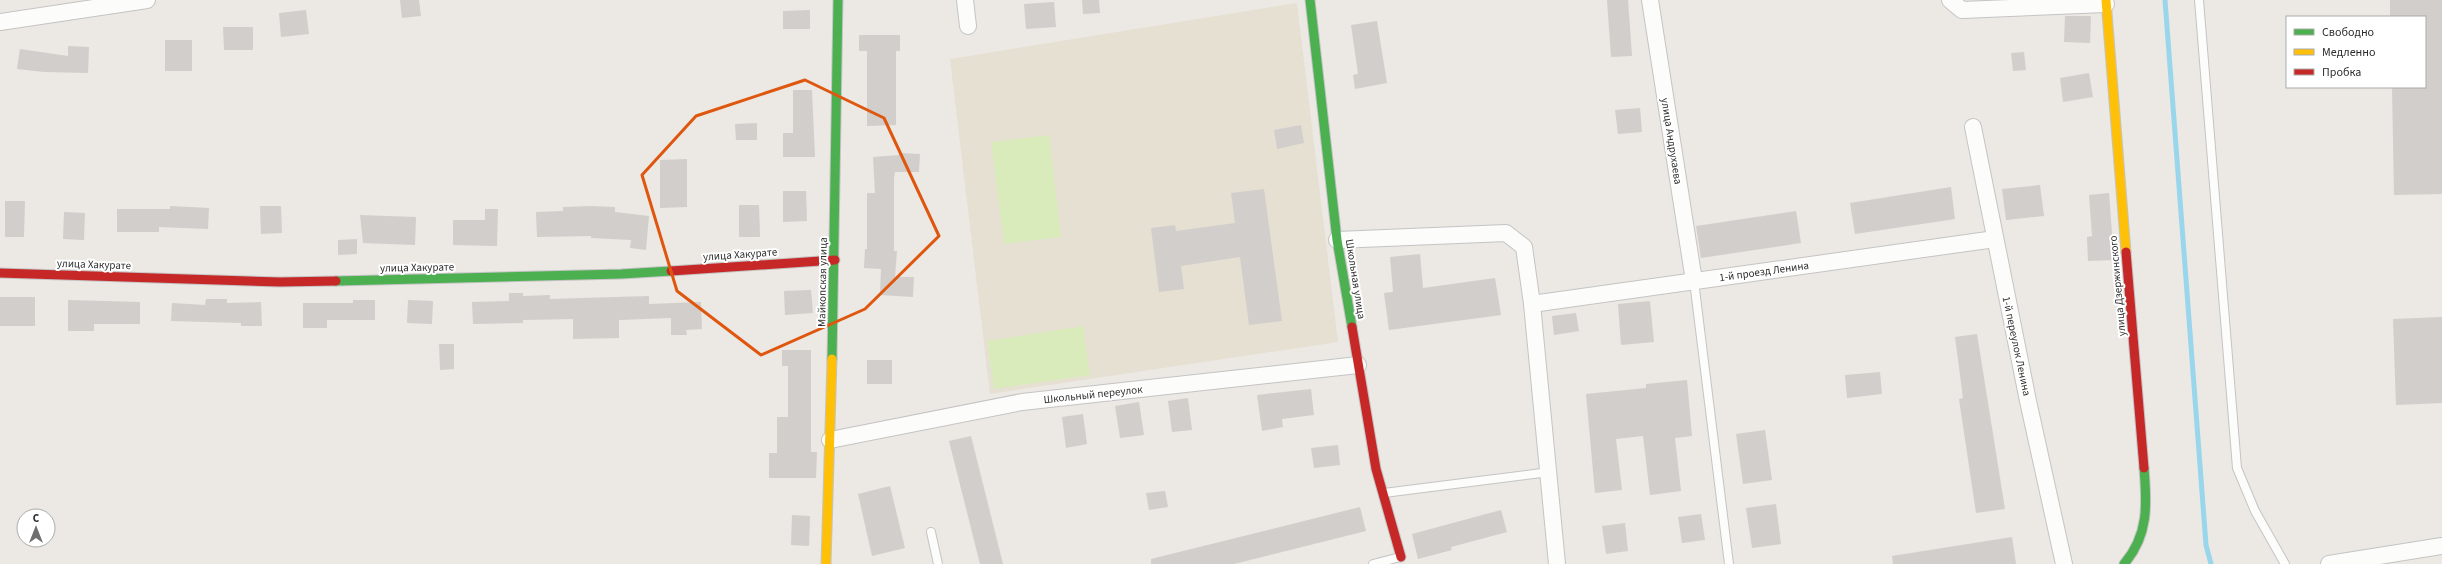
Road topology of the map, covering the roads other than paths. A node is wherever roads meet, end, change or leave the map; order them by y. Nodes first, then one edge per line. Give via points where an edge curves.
1 (147, 0) edge
2 (838, 0) edge
3 (964, 0) edge
4 (1310, 0) edge
5 (1650, 0) edge
6 (1950, 0) edge
7 (2199, 0) edge
8 (2106, 2) edge
9 (0, 22) edge
10 (968, 26) dead end
11 (1973, 127) dead end
12 (1995, 239) junction
13 (1337, 240) junction
14 (835, 260) junction
15 (0, 273) edge
16 (1694, 281) junction
17 (1532, 304) junction
18 (1358, 365) junction
19 (830, 440) junction
20 (1549, 472) junction
21 (1382, 493) junction
22 (931, 532) dead end
23 (2442, 546) edge
24 (1401, 557) joint
25 (826, 564) edge
26 (938, 564) edge
27 (1373, 564) edge
28 (1557, 564) edge
29 (1729, 564) edge
30 (2064, 564) edge
31 (2124, 564) edge
32 (2285, 564) edge
33 (2328, 564) edge

1 - 9 street
2 - 14 street, Майкопская улица
3 - 10 street
4 - 13 street, Школьная улица
5 - 16 street, улица Андрухаева
6 - 8 street via 1962,10
7 - 32 lane via 2237,468 2255,511
8 - 31 street, улица Дзержинского via 2147,507 2145,526 2137,550
11 - 12 street, 1-й переулок Ленина
12 - 16 street, 1-й проезд Ленина
12 - 30 street, 1-й переулок Ленина
13 - 17 street via 1506,233 1524,247
13 - 18 street, Школьная улица
14 - 15 street, улица Хакурате via 621,274 288,282
14 - 19 street, Майкопская улица
16 - 17 street, 1-й проезд Ленина
16 - 29 lane
17 - 20 street
18 - 19 street, Школьный переулок via 1022,402
18 - 21 street, Школьная улица
19 - 25 street, Майкопская улица
20 - 21 lane
20 - 28 street
21 - 24 street, Школьная улица
22 - 26 lane
23 - 33 street
24 - 27 lane

